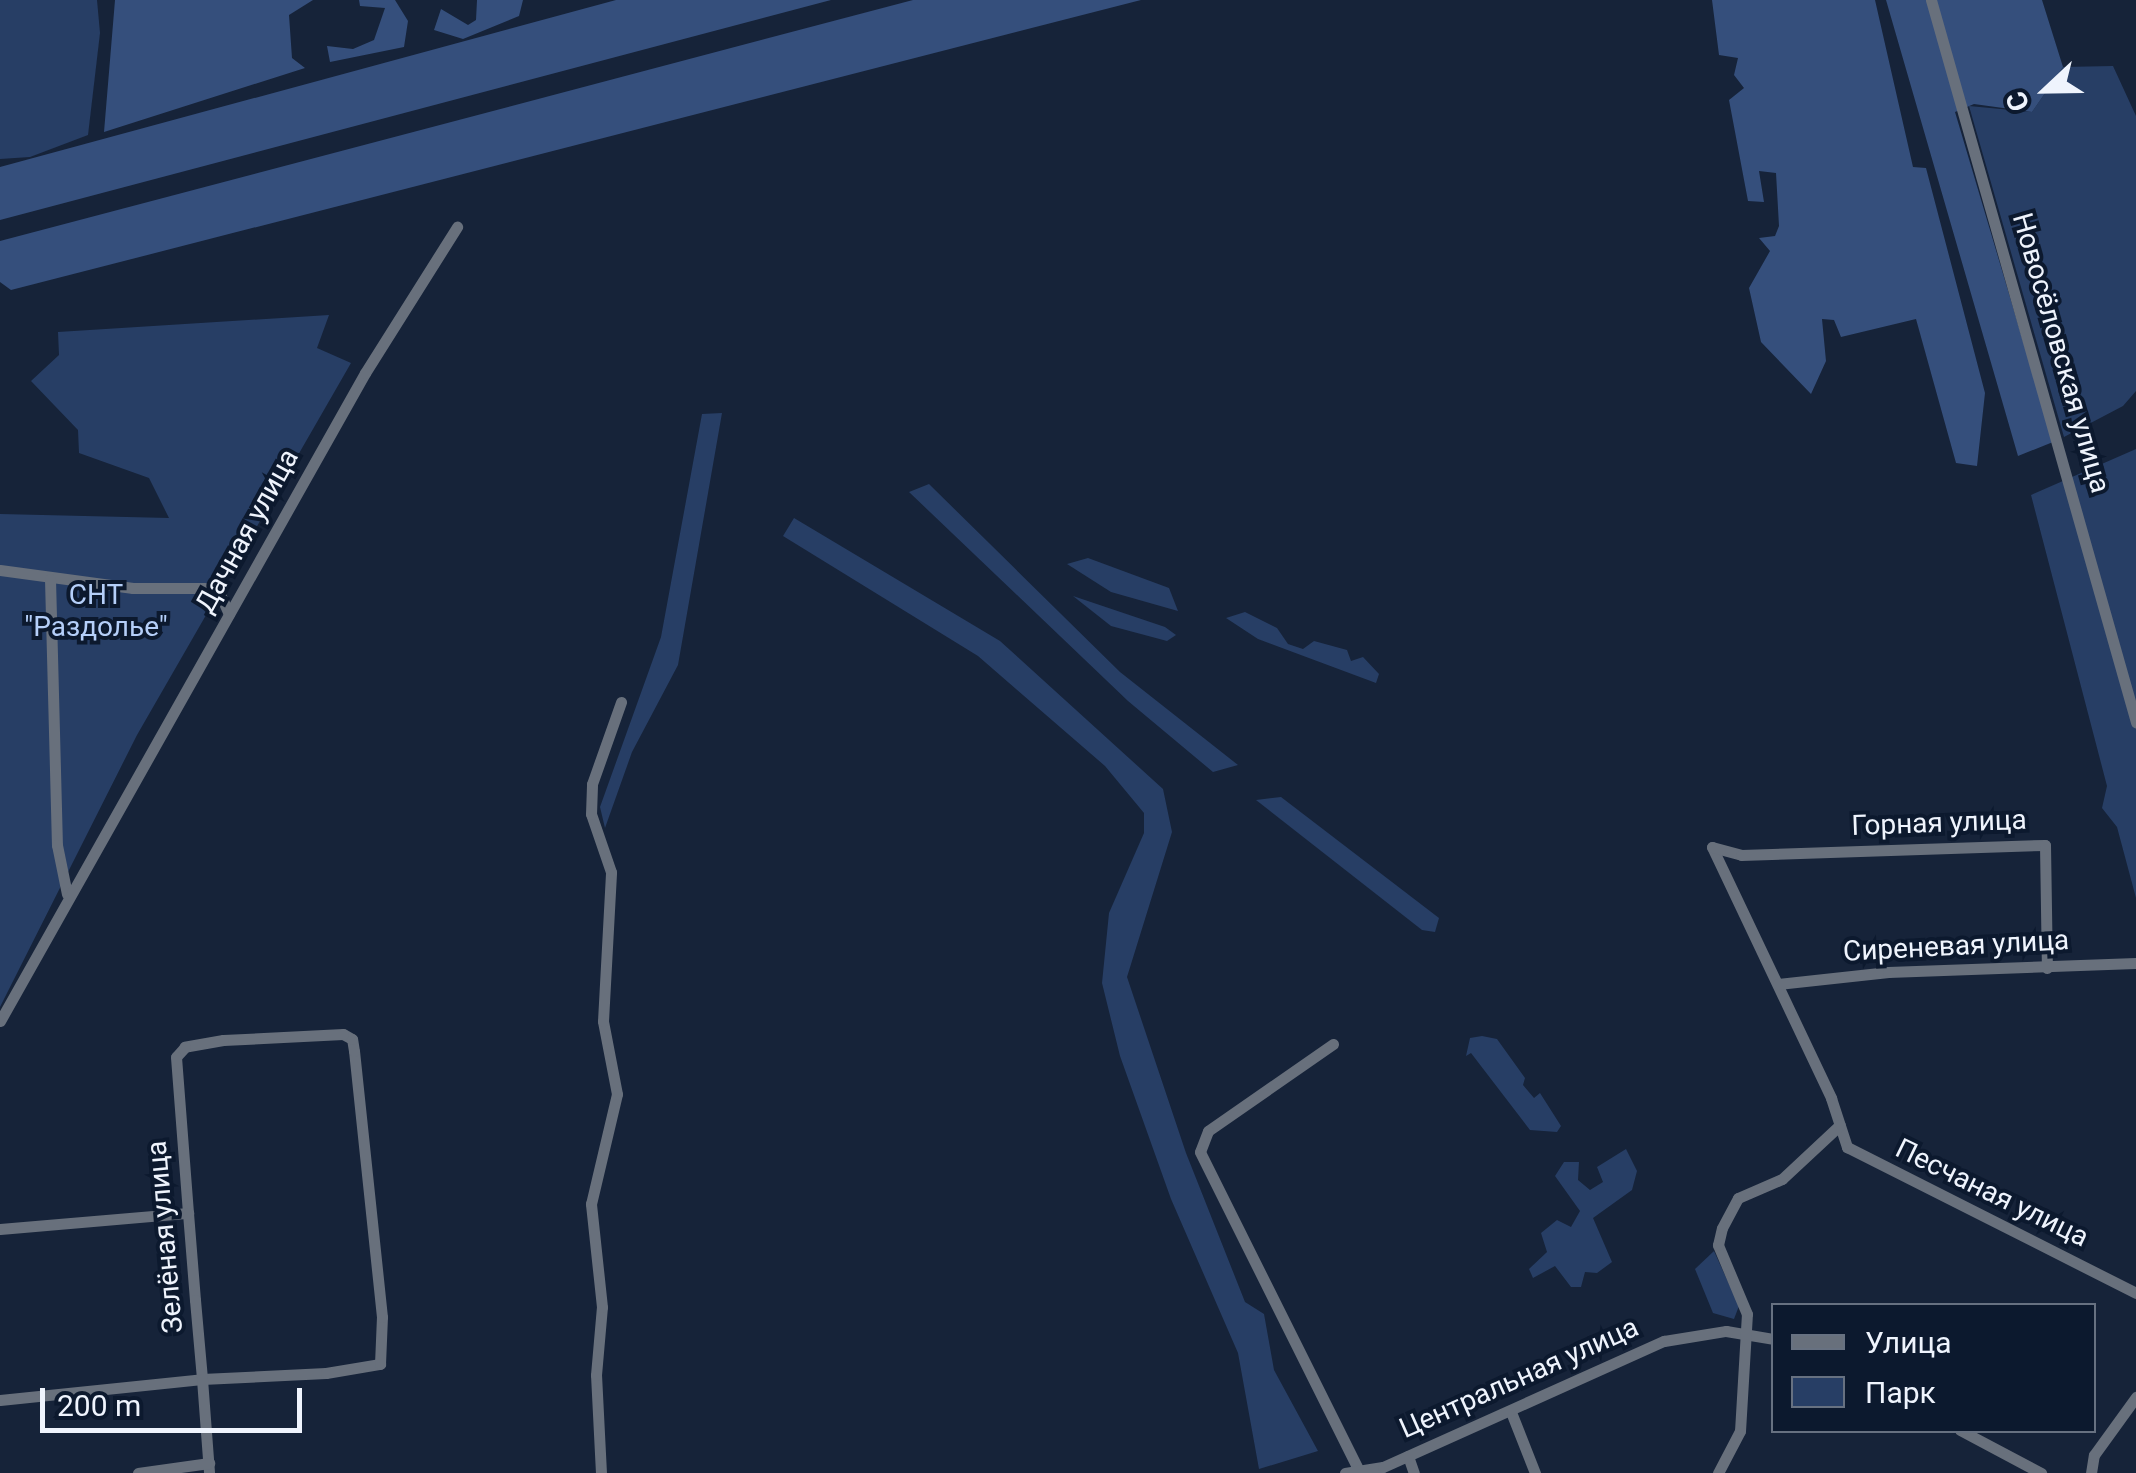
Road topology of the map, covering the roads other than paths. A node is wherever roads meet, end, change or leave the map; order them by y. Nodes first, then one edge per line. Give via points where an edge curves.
1 (1931, 0) edge
2 (457, 228) dead end
3 (0, 570) edge
4 (50, 579) junction
5 (229, 614) junction
6 (621, 702) dead end
7 (2136, 722) edge
8 (1712, 847) joint
9 (67, 894) junction
10 (2136, 962) edge
11 (2047, 968) junction
12 (1778, 984) junction
13 (0, 1020) edge
14 (1333, 1044) dead end
15 (1840, 1125) junction
16 (188, 1213) junction
17 (0, 1230) edge
18 (2136, 1292) edge
19 (1744, 1331) junction
20 (1771, 1338) edge
21 (202, 1379) junction
22 (2136, 1396) edge
23 (0, 1400) edge
24 (1511, 1412) junction
25 (1966, 1433) edge
26 (1408, 1456) junction
27 (209, 1468) edge
28 (1352, 1471) edge
29 (138, 1473) edge
30 (600, 1473) edge
31 (1414, 1473) edge
32 (1535, 1473) edge
33 (1718, 1473) edge
34 (2041, 1473) edge
35 (2092, 1473) edge

1 - 7 street, Новосёловская улица via 2052,407
2 - 5 street, Дачная улица
3 - 4 street
4 - 5 street via 204,588 220,594
4 - 9 street via 57,844
5 - 9 street, Дачная улица
6 - 30 street via 592,784 591,814 612,872 603,1021 618,1094 591,1204 602,1307
8 - 11 street, Горная улица via 1742,855 2045,845
8 - 12 street, Песчаная улица
9 - 13 street, Дачная улица
10 - 11 street, Сиреневая улица
11 - 12 street, Сиреневая улица via 1888,972
12 - 15 street, Песчаная улица
14 - 28 street via 1208,1131 1200,1152
15 - 18 street, Песчаная улица via 1847,1147 1903,1180 1946,1193
15 - 19 street via 1782,1180 1738,1198 1718,1245 1744,1302
16 - 17 street
16 - 21 street, Зелёная улица
16 - 21 street, Зелёная улица via 176,1057 185,1046 352,1039 380,1364
19 - 20 street, Центральная улица
19 - 24 street, Центральная улица via 1664,1341 1592,1368
19 - 33 street via 1740,1432
21 - 23 street
21 - 27 street, Зелёная улица
22 - 35 street via 2094,1455
24 - 26 street, Центральная улица
24 - 32 street
25 - 34 street
26 - 28 street, Центральная улица
26 - 31 street
27 - 29 street

